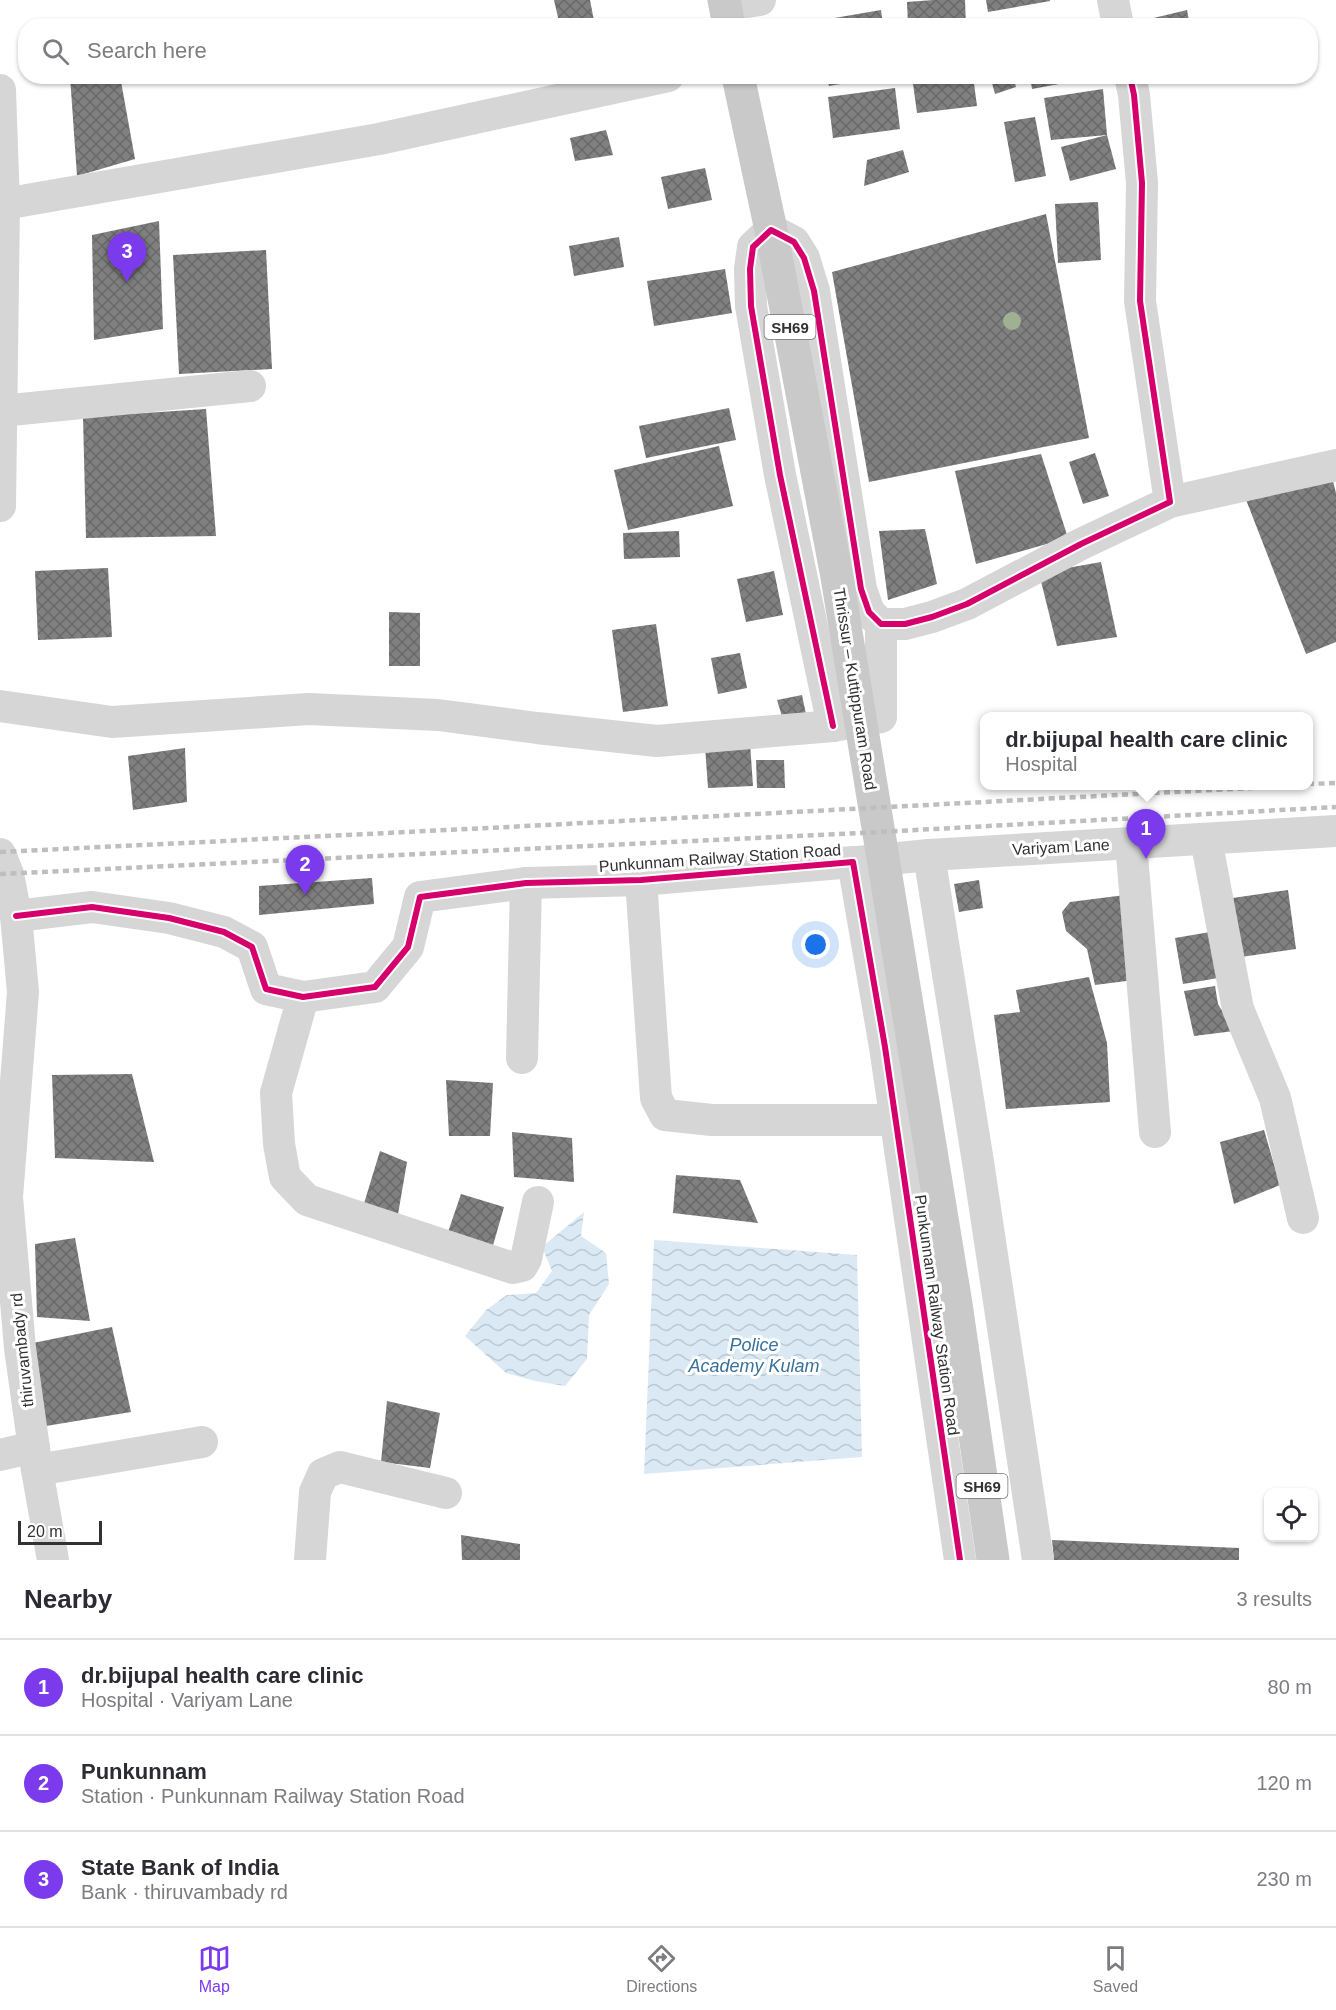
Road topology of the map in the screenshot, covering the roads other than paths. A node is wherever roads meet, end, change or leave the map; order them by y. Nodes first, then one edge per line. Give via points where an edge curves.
1 (760, 0) edge
2 (1113, 0) edge
3 (726, 10) edge
4 (1116, 18) edge
5 (631, 84) edge
6 (740, 84) edge
7 (1132, 84) edge
8 (0, 90) edge
9 (4, 204) junction
10 (771, 230) junction
11 (1, 346) edge
12 (250, 386) dead end
13 (1, 411) edge
14 (1336, 465) edge
15 (1170, 502) junction
16 (0, 506) edge
17 (881, 624) junction
18 (0, 706) edge
19 (833, 726) junction
20 (1336, 831) edge
21 (1206, 839) junction
22 (1131, 843) junction
23 (0, 854) edge
24 (929, 855) junction
25 (854, 862) junction
26 (641, 880) junction
27 (526, 883) junction
28 (16, 916) junction
29 (303, 997) junction
30 (522, 1058) dead end
31 (894, 1120) junction
32 (1155, 1132) dead end
33 (4, 1196) edge
34 (538, 1202) dead end
35 (1303, 1218) dead end
36 (1011, 1383) junction
37 (934, 1395) junction
38 (202, 1442) dead end
39 (0, 1455) edge
40 (35, 1459) junction
41 (446, 1493) dead end
42 (53, 1560) edge
43 (310, 1560) edge
44 (960, 1560) edge
45 (993, 1560) edge
46 (1038, 1560) edge

1 - 3 street
2 - 4 street
5 - 9 street via 379,139
6 - 10 main road, Thrissur – Kuttippuram Road / SH69
7 - 15 street via 1142,183 1140,301
8 - 9 street
9 - 11 street
10 - 17 street via 794,242 804,258 814,291 861,589 868,612
10 - 19 street via 753,247 751,306 780,475
10 - 45 main road, Thrissur – Kuttippuram Road / SH69 via 837,577 956,1304
11 - 13 street
12 - 13 street
13 - 16 street
14 - 15 street
15 - 17 street via 967,604 905,624
17 - 19 street via 881,717
18 - 19 street via 112,722 309,709 438,715 657,741
20 - 21 street, Variyam Lane
21 - 22 street, Variyam Lane
21 - 35 street via 1238,1009 1275,1098
22 - 24 street, Variyam Lane
22 - 32 street
23 - 28 street, thiruvambady rd
24 - 25 street, Variyam Lane
24 - 36 street
25 - 26 street, Punkunnam Railway Station Road
25 - 31 street, Punkunnam Railway Station Road
26 - 27 street, Punkunnam Railway Station Road
26 - 31 street via 656,1098 665,1115 712,1120
27 - 29 street, Punkunnam Railway Station Road via 420,897 408,947 375,987
27 - 30 street
28 - 29 street, Punkunnam Railway Station Road via 92,907 170,918 224,932 252,947 266,989
28 - 33 street, thiruvambady rd via 23,992
29 - 34 street via 276,1093 285,1177 307,1200 513,1269 522,1266 526,1259
31 - 37 street, Punkunnam Railway Station Road
33 - 40 street, thiruvambady rd
36 - 37 street
36 - 46 street
37 - 44 street, Punkunnam Railway Station Road
38 - 40 street
39 - 40 street
40 - 42 street, thiruvambady rd
41 - 43 street via 340,1467 323,1474 315,1492

